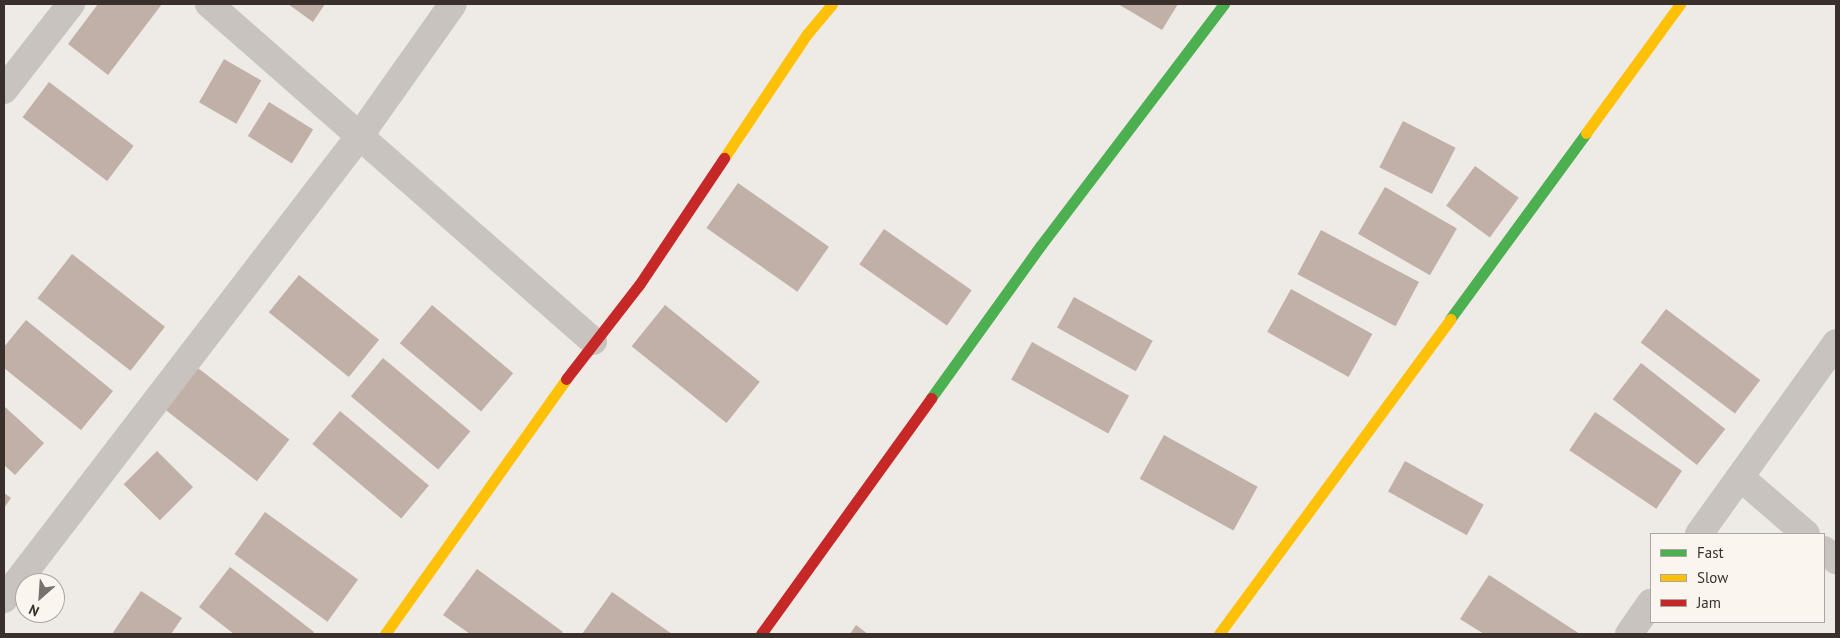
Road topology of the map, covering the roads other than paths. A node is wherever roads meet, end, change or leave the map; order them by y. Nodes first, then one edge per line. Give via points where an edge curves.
1 (71, 4) edge
2 (209, 4) edge
3 (453, 4) edge
4 (832, 4) edge
5 (1224, 4) edge
6 (1680, 4) edge
7 (4, 90) edge
8 (358, 138) junction
9 (593, 341) junction
10 (1836, 343) edge
11 (1740, 477) junction
12 (1700, 533) edge
13 (1805, 533) edge
14 (1825, 551) edge
15 (1836, 560) edge
16 (4, 599) edge
17 (1650, 604) edge
18 (385, 634) edge
19 (761, 634) edge
20 (1219, 634) edge
21 (1629, 634) edge

1 - 7 street
2 - 8 street
3 - 8 street
4 - 9 street via 807,34 639,285
5 - 19 street via 1035,253
6 - 20 street
8 - 9 street
8 - 16 street
9 - 18 street
10 - 11 street
11 - 12 street
11 - 13 street
14 - 15 street
17 - 21 street

